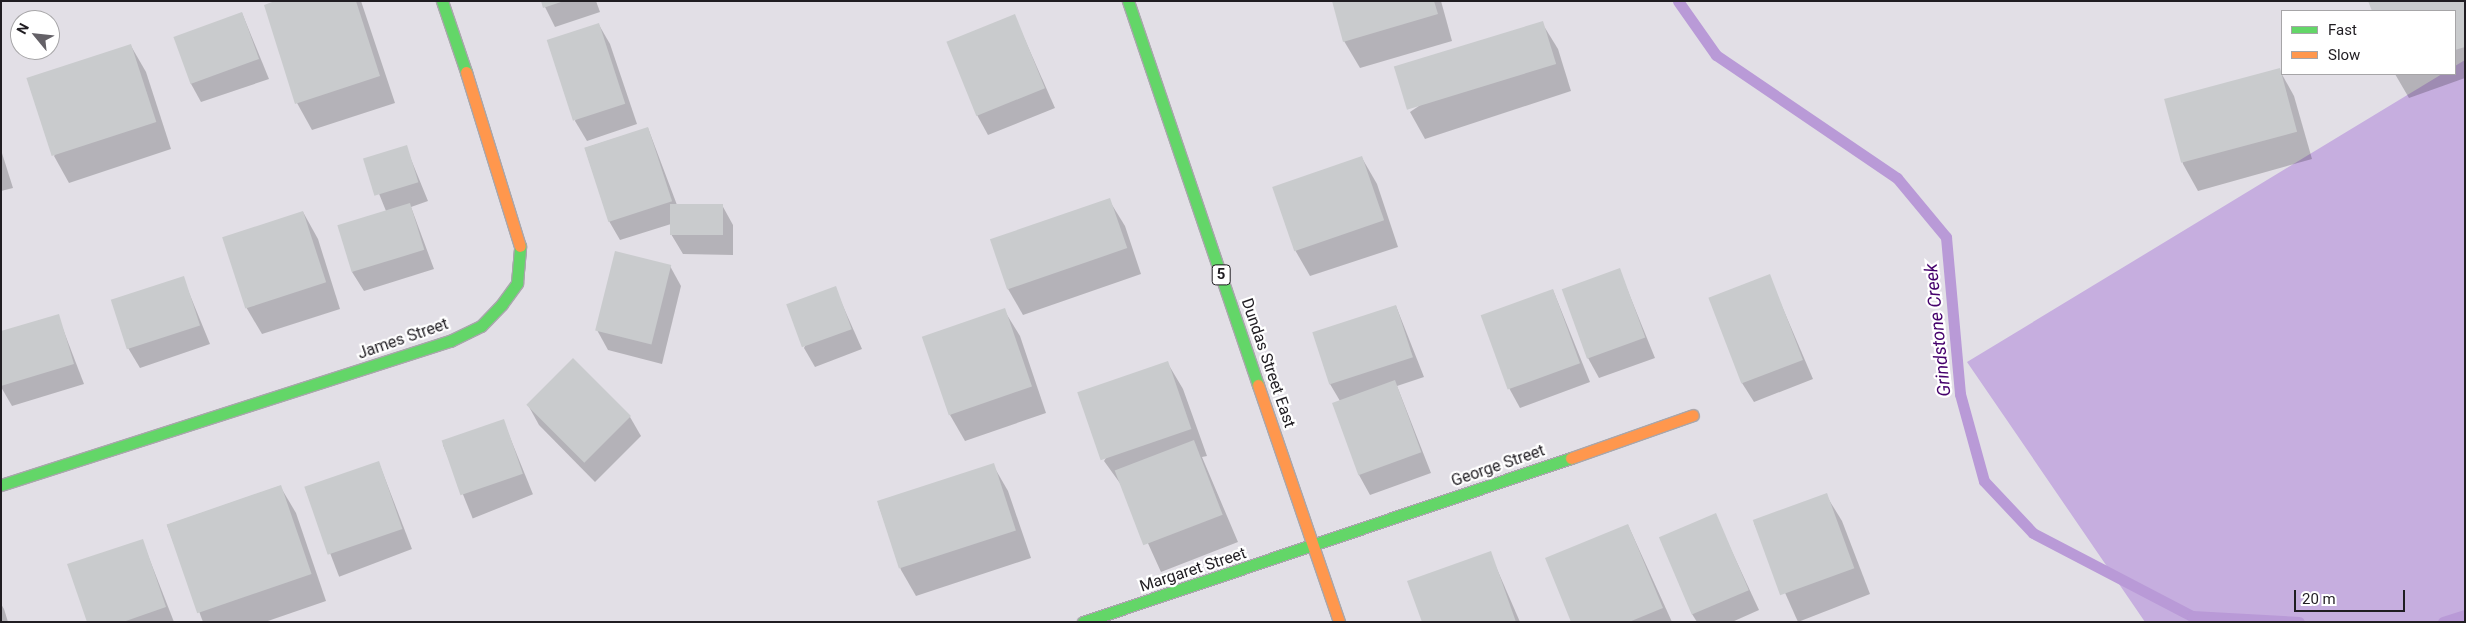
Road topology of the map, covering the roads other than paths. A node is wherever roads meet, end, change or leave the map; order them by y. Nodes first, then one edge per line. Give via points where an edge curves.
1 (442, 1) edge
2 (1128, 1) edge
3 (1693, 415) dead end
4 (1, 485) edge
5 (1313, 548) junction
6 (1083, 622) edge
7 (1339, 622) edge

1 - 4 street, James Street via 518,229 521,255 516,283 502,304 481,326 450,341
2 - 5 street, Dundas Street East / 5
3 - 5 street, George Street
5 - 6 street, Margaret Street
5 - 7 street, Dundas Street East / 5

